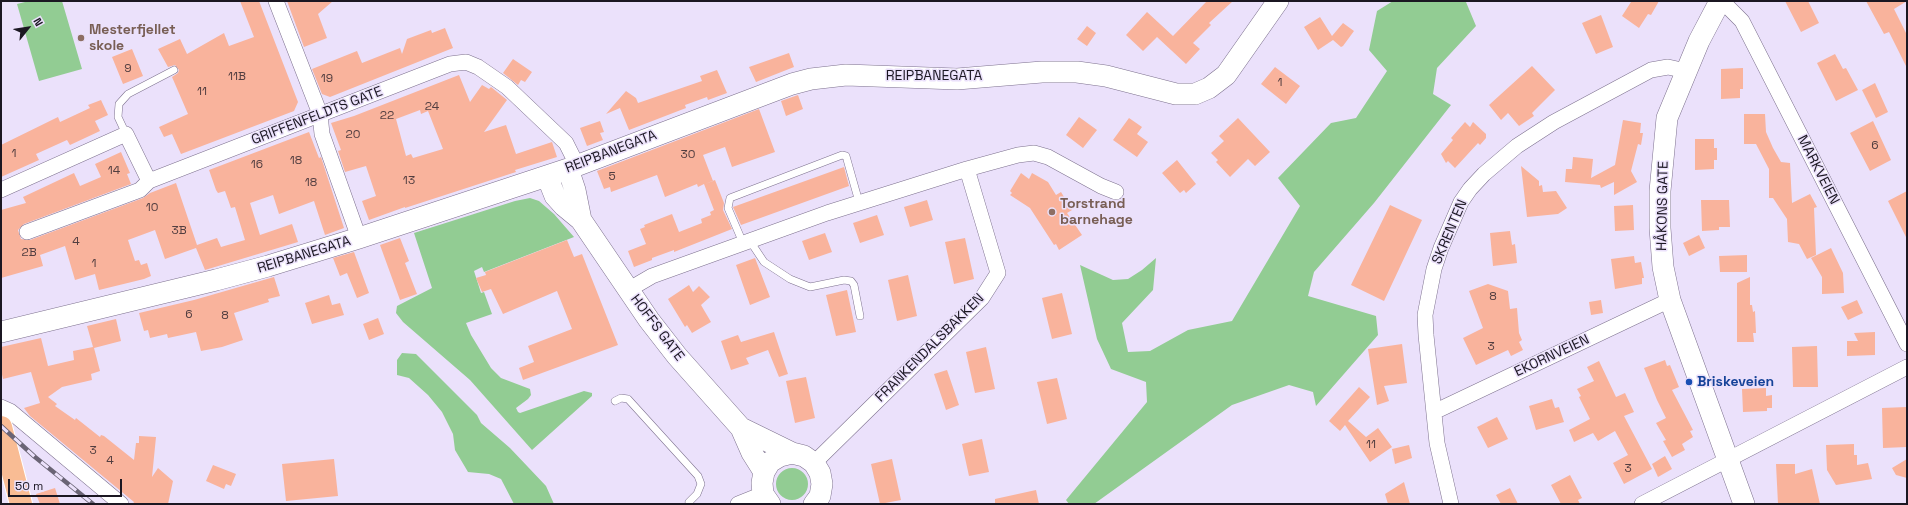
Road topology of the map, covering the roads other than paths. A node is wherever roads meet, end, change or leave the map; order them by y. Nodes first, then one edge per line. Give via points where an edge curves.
1 (276, 1) edge
2 (1278, 1) edge
3 (1721, 1) edge
4 (174, 70) dead end
5 (1686, 71) junction
6 (320, 114) junction
7 (126, 134) junction
8 (573, 167) junction
9 (967, 169) junction
10 (547, 176) junction
11 (149, 181) junction
12 (1, 190) edge
13 (1116, 192) dead end
14 (860, 202) junction
15 (581, 220) junction
16 (27, 232) dead end
17 (359, 238) junction
18 (747, 242) junction
19 (628, 290) junction
20 (1670, 300) junction
21 (860, 316) dead end
22 (1, 332) edge
23 (1907, 344) edge
24 (1907, 367) edge
25 (615, 401) dead end
26 (1, 407) edge
27 (1434, 412) junction
28 (1, 427) edge
29 (741, 428) junction
30 (792, 453) junction
31 (5, 459) edge
32 (1727, 459) junction
33 (814, 463) junction
34 (764, 472) junction
35 (767, 499) edge
36 (688, 502) dead end
37 (21, 504) edge
38 (121, 504) edge
39 (738, 504) edge
40 (814, 504) edge
41 (1451, 504) edge
42 (1642, 504) edge
43 (1744, 504) edge

1 - 6 street
2 - 8 main road, REIPBANEGATA via 1226,75 1209,88 1195,94 1176,94 1106,76 1077,72 1042,72 957,79 846,75 811,79
3 - 5 main road, HÅKONS GATE
3 - 23 street, MARKVEIEN via 1742,21
4 - 7 lane via 128,94 119,104 118,117
5 - 20 main road, HÅKONS GATE via 1667,118 1660,191 1663,267
5 - 27 street, SKRENTEN via 1668,68 1651,70 1554,122 1517,146 1470,189 1461,202 1441,248 1425,315
6 - 8 street, GRIFFENFELDTS GATE via 450,64 466,62 478,67 507,88 566,143
6 - 11 street, GRIFFENFELDTS GATE
6 - 17 street via 322,134
7 - 11 street
7 - 12 street
8 - 10 main road, REIPBANEGATA
8 - 15 main road, HOFFS GATE
9 - 13 street via 1034,153 1048,157
9 - 14 street
9 - 33 street, FRANKENDALSBAKKEN via 998,273 982,298
10 - 15 main road, HOFFS GATE via 555,196
10 - 17 main road, REIPBANEGATA
11 - 16 street, GRIFFENFELDTS GATE via 140,190
14 - 18 street
14 - 18 lane via 846,156 842,155 730,198 728,208
15 - 19 main road, HOFFS GATE
17 - 22 main road, REIPBANEGATA via 209,282
18 - 19 street via 652,276
18 - 21 lane via 764,262 790,279 810,287 844,280 851,281
19 - 29 main road, HOFFS GATE via 677,356
20 - 27 street, EKORNVEIEN
20 - 32 main road, HÅKONS GATE
24 - 32 street
25 - 36 lane via 621,398 628,399 698,476 701,484 697,494
26 - 38 street via 10,411
27 - 41 street, SKRENTEN via 1437,443
28 - 31 main road
29 - 30 main road, HOFFS GATE
29 - 34 main road, HOFFS GATE
30 - 33 main road, HOFFS GATE via 804,456
30 - 34 main road via 770,462
31 - 37 main road
32 - 42 street
32 - 43 main road, HÅKONS GATE
33 - 40 main road via 820,473 822,484 820,496
34 - 35 main road via 762,483
35 - 39 street

